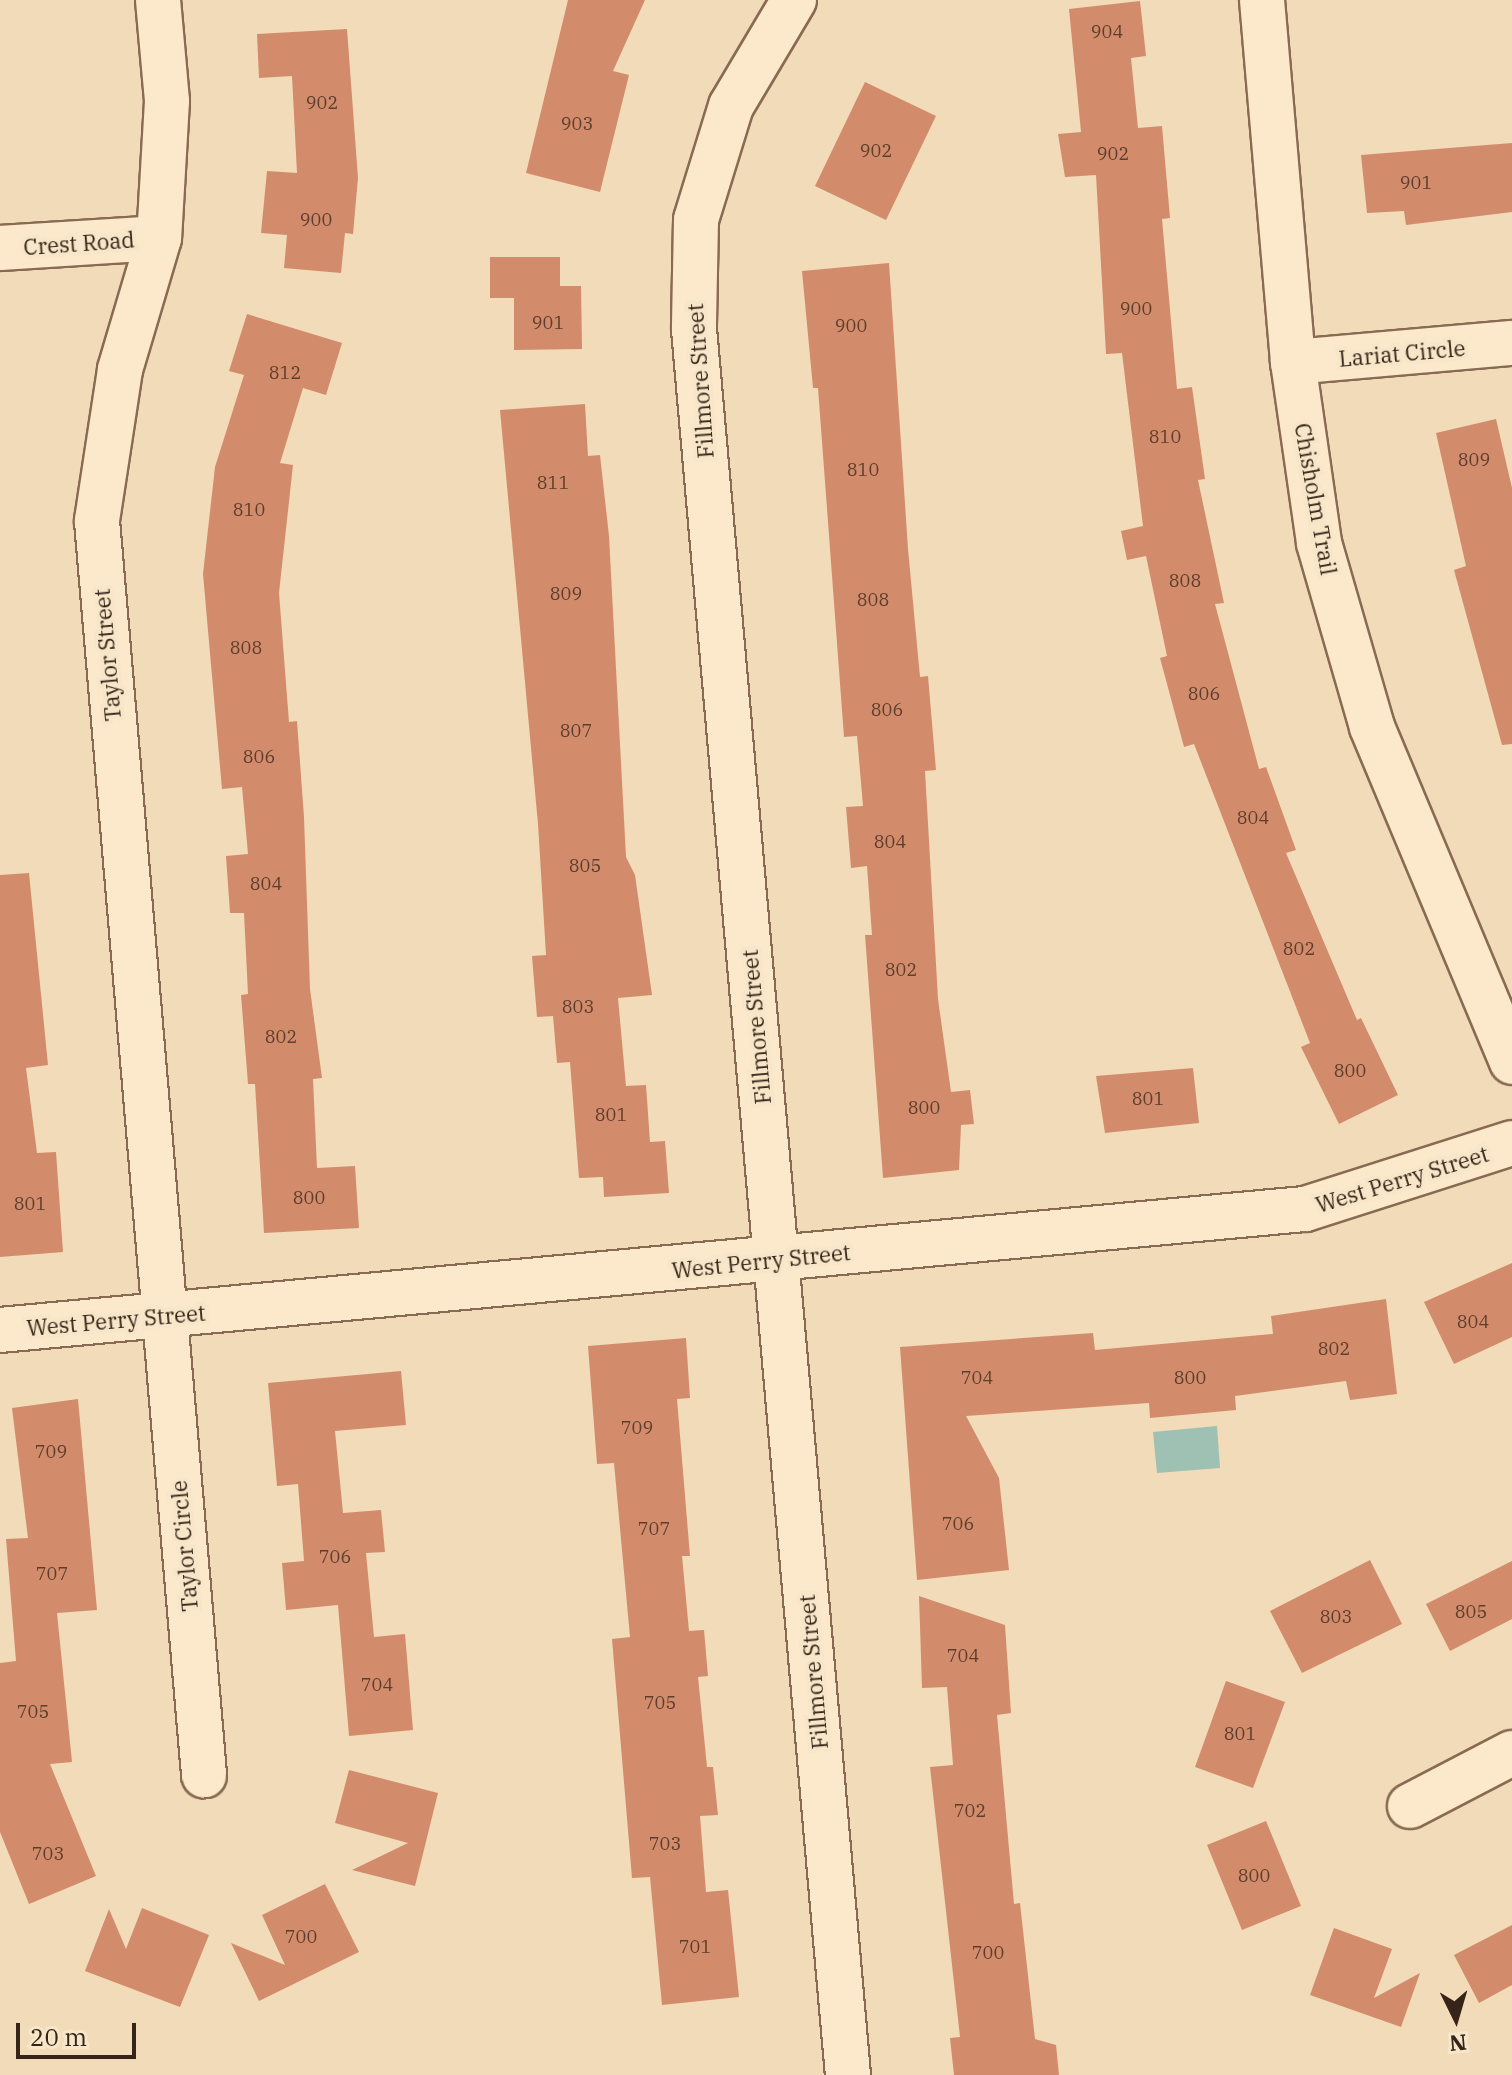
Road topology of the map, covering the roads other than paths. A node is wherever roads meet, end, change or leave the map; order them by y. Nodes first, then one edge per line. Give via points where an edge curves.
1 (158, 0) edge
2 (794, 0) edge
3 (1262, 0) edge
4 (159, 238) junction
5 (0, 248) edge
6 (1512, 343) edge
7 (1293, 362) junction
8 (1512, 1062) edge
9 (1512, 1143) edge
10 (777, 1260) junction
11 (163, 1316) junction
12 (0, 1330) edge
13 (1512, 1753) edge
14 (204, 1775) dead end
15 (1410, 1806) dead end
16 (848, 2075) edge

1 - 4 street, Taylor Street via 167,101
2 - 10 street, Fillmore Street via 731,106 709,177 696,220 694,329
3 - 7 street, Chisholm Trail
4 - 5 street, Crest Road
4 - 11 street, Taylor Street via 120,370 97,521
6 - 7 street, Lariat Circle
7 - 8 street, Chisholm Trail via 1319,543 1372,727
9 - 10 street, West Perry Street via 1305,1209
10 - 11 street, West Perry Street
10 - 16 street, Fillmore Street
11 - 12 street, West Perry Street
11 - 14 street, Taylor Circle
13 - 15 street

